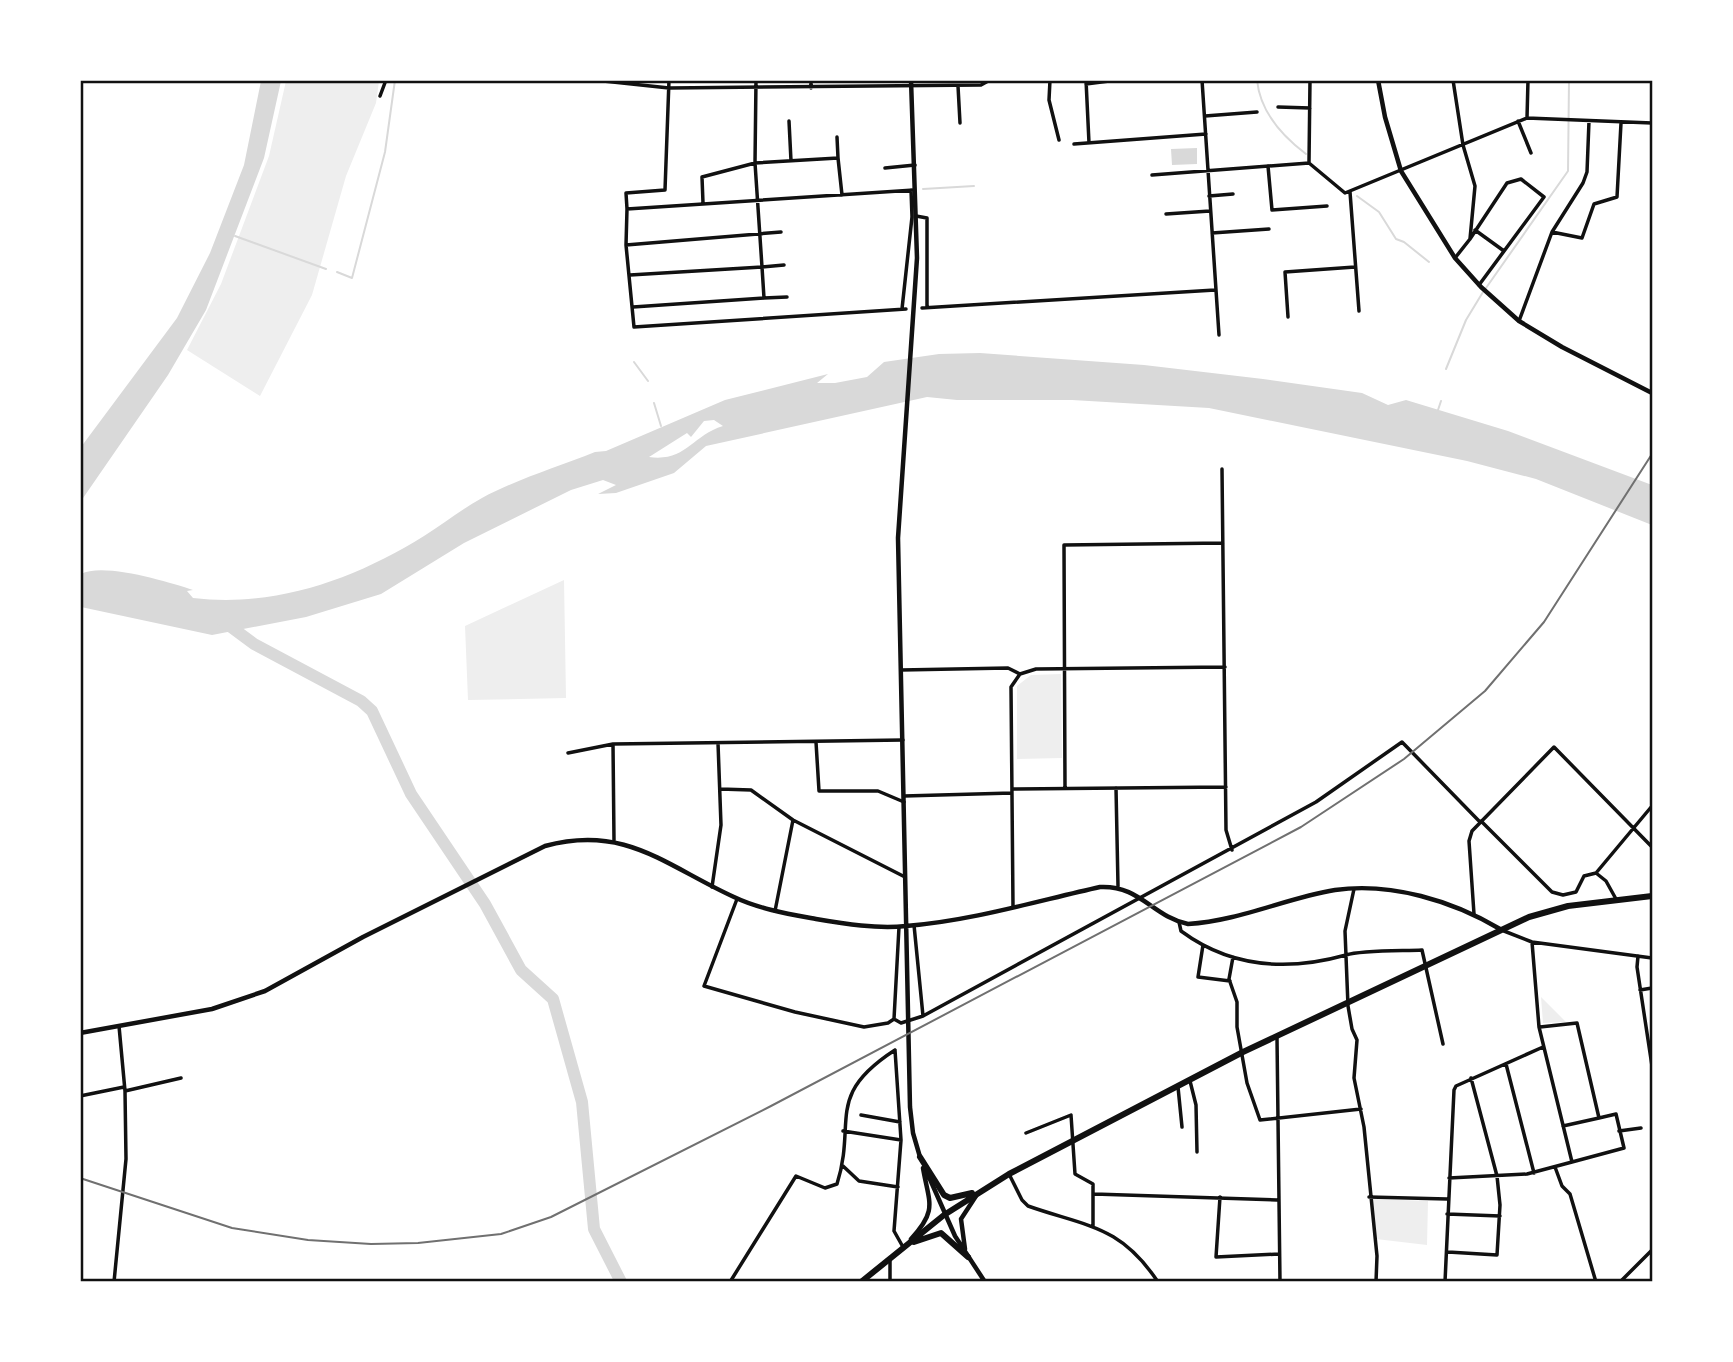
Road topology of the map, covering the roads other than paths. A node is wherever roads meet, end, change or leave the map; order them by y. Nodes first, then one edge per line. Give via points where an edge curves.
1 (386, 80) edge
2 (594, 80) edge
3 (669, 80) edge
4 (756, 80) edge
5 (811, 80) edge
6 (836, 80) edge
7 (989, 80) edge
8 (1050, 80) edge
9 (1117, 80) edge
10 (1202, 80) edge
11 (1310, 80) edge
12 (1378, 80) edge
13 (1453, 80) edge
14 (1528, 80) edge
15 (1086, 82) edge
16 (911, 84) edge
17 (958, 86) junction
18 (756, 87) junction
19 (669, 88) junction
20 (811, 88) junction
21 (836, 88) junction
22 (380, 96) dead end
23 (1278, 107) dead end
24 (1310, 107) junction
25 (1257, 112) dead end
26 (1205, 116) junction
27 (1527, 118) junction
28 (789, 121) dead end
29 (1518, 121) junction
30 (1589, 121) junction
31 (1653, 122) edge
32 (960, 123) dead end
33 (1621, 123) junction
34 (1206, 134) junction
35 (837, 136) dead end
36 (1059, 140) dead end
37 (1089, 143) junction
38 (1074, 144) dead end
39 (1463, 145) junction
40 (1531, 153) dead end
41 (838, 158) junction
42 (791, 161) junction
43 (755, 163) junction
44 (1309, 163) junction
45 (915, 164) junction
46 (1268, 166) junction
47 (885, 168) dead end
48 (1207, 171) junction
49 (1401, 171) junction
50 (1152, 175) dead end
51 (914, 190) junction
52 (1350, 191) junction
53 (1233, 194) dead end
54 (842, 195) junction
55 (1209, 196) junction
56 (757, 201) junction
57 (703, 204) junction
58 (1327, 206) dead end
59 (627, 209) junction
60 (1210, 211) junction
61 (1166, 214) dead end
62 (916, 216) junction
63 (1269, 229) dead end
64 (1475, 230) junction
65 (781, 232) dead end
66 (1552, 232) junction
67 (1212, 233) junction
68 (760, 234) junction
69 (1470, 239) junction
70 (626, 245) junction
71 (1504, 251) junction
72 (1455, 258) junction
73 (784, 265) dead end
74 (762, 267) junction
75 (1355, 267) junction
76 (631, 275) junction
77 (1480, 286) junction
78 (1215, 290) junction
79 (787, 297) dead end
80 (764, 298) junction
81 (633, 307) junction
82 (1359, 311) dead end
83 (1288, 317) dead end
84 (1519, 321) junction
85 (1219, 335) dead end
86 (1653, 393) edge
87 (1222, 469) dead end
88 (1223, 543) junction
89 (1225, 667) junction
90 (1064, 668) junction
91 (899, 670) junction
92 (1020, 674) junction
93 (904, 740) junction
94 (816, 742) junction
95 (718, 743) junction
96 (613, 744) junction
97 (568, 753) dead end
98 (1226, 787) junction
99 (1116, 788) junction
100 (720, 789) junction
101 (1065, 789) junction
102 (1012, 791) junction
103 (904, 799) junction
104 (1653, 806) edge
105 (793, 820) junction
106 (1481, 822) junction
107 (1633, 827) junction
108 (614, 840) junction
109 (1653, 847) edge
110 (1232, 850) junction
111 (1596, 873) junction
112 (906, 877) junction
113 (1118, 886) junction
114 (712, 887) junction
115 (1354, 889) junction
116 (1653, 897) edge
117 (737, 899) junction
118 (1143, 899) junction
119 (1617, 901) junction
120 (1013, 906) junction
121 (775, 911) junction
122 (1474, 914) junction
123 (1180, 922) junction
124 (914, 925) junction
125 (907, 926) junction
126 (899, 927) junction
127 (1500, 929) junction
128 (1532, 942) junction
129 (1203, 945) junction
130 (1346, 955) junction
131 (1638, 956) junction
132 (1233, 957) junction
133 (1653, 958) edge
134 (1427, 964) junction
135 (1230, 981) junction
136 (1653, 988) edge
137 (1640, 990) junction
138 (1349, 1000) junction
139 (923, 1016) junction
140 (894, 1019) junction
141 (1653, 1021) edge
142 (1646, 1022) junction
143 (119, 1026) junction
144 (1539, 1027) junction
145 (80, 1033) edge
146 (1277, 1036) junction
147 (1443, 1044) dead end
148 (1543, 1047) junction
149 (1243, 1052) junction
150 (1506, 1064) junction
151 (1653, 1066) edge
152 (181, 1078) dead end
153 (1471, 1078) junction
154 (1189, 1079) junction
155 (1178, 1085) junction
156 (125, 1089) junction
157 (80, 1096) edge
158 (1361, 1110) junction
159 (861, 1115) dead end
160 (1277, 1117) junction
161 (1599, 1118) junction
162 (900, 1122) junction
163 (1563, 1126) junction
164 (1182, 1127) dead end
165 (1641, 1128) dead end
166 (843, 1131) junction
167 (1619, 1131) junction
168 (1026, 1133) dead end
169 (901, 1140) junction
170 (1073, 1141) junction
171 (1197, 1152) dead end
172 (920, 1157) junction
173 (1572, 1162) junction
174 (843, 1166) junction
175 (1555, 1167) junction
176 (1534, 1173) junction
177 (1009, 1174) junction
178 (1497, 1176) junction
179 (1449, 1178) junction
180 (898, 1187) junction
181 (980, 1190) junction
182 (1094, 1194) junction
183 (1220, 1196) junction
184 (1369, 1197) junction
185 (1447, 1199) junction
186 (1278, 1200) junction
187 (1447, 1214) junction
188 (944, 1215) junction
189 (1500, 1216) junction
190 (1093, 1226) junction
191 (903, 1247) junction
192 (1653, 1250) edge
193 (1448, 1252) junction
194 (1279, 1254) junction
195 (968, 1257) junction
196 (890, 1258) junction
197 (1625, 1276) junction
198 (114, 1282) edge
199 (730, 1282) edge
200 (862, 1282) edge
201 (890, 1282) edge
202 (985, 1282) edge
203 (1158, 1282) edge
204 (1280, 1282) edge
205 (1376, 1282) edge
206 (1445, 1282) edge
207 (1596, 1282) edge
208 (1620, 1282) edge
209 (1628, 1282) edge

1 - 22 street
2 - 19 street
3 - 19 street
4 - 18 street
5 - 20 street
6 - 21 street
7 - 17 street
8 - 36 street via 1049,100
9 - 15 street
10 - 26 street
11 - 24 street
12 - 49 street
13 - 39 street
14 - 27 street
15 - 37 street
16 - 17 street
16 - 21 street
16 - 45 street
17 - 32 street
18 - 19 street
18 - 20 street
18 - 43 street
19 - 59 street via 665,190 626,193
20 - 21 street
23 - 24 street
24 - 44 street
25 - 26 street
26 - 34 street
27 - 29 street
27 - 30 street
28 - 42 street
29 - 39 street
29 - 40 street
30 - 33 street
30 - 66 street via 1587,172
31 - 33 street
33 - 66 street via 1617,197 1594,204 1582,238
34 - 37 street
34 - 48 street
35 - 41 street
37 - 38 street
39 - 49 street
39 - 69 street via 1475,186
41 - 42 street
41 - 54 street
42 - 43 street
43 - 56 street
43 - 57 street via 702,177
44 - 46 street
44 - 52 street via 1345,193
45 - 47 street
45 - 51 street
46 - 48 street
46 - 58 street via 1272,210
48 - 50 street
48 - 55 street
49 - 52 street
49 - 72 street
51 - 54 street
51 - 62 street
51 - 81 street via 904,309 635,327
52 - 75 street
53 - 55 street
54 - 56 street
55 - 60 street
56 - 57 street
56 - 68 street
57 - 59 street
59 - 70 street
60 - 61 street
60 - 67 street
62 - 78 street via 927,218 925,308
62 - 91 street via 915,319 898,538
63 - 67 street
64 - 69 street
64 - 71 street
64 - 71 street via 1507,183 1521,179 1544,197
65 - 68 street
66 - 84 street
67 - 78 street
68 - 70 street
68 - 74 street
69 - 72 street
70 - 76 street
71 - 77 street
72 - 77 street
73 - 74 street
74 - 76 street
74 - 80 street
75 - 82 street
75 - 83 street via 1285,272
76 - 81 street
77 - 84 street
78 - 85 street
79 - 80 street
80 - 81 street
84 - 86 street
87 - 88 street
88 - 89 street
88 - 90 street via 1064,545
89 - 90 street
89 - 98 street
90 - 92 street
90 - 101 street
91 - 92 street via 1009,668
91 - 93 street
92 - 102 street via 1011,687
93 - 94 street
93 - 103 street
94 - 95 street
94 - 103 street via 819,791 877,791
95 - 96 street
95 - 100 street
96 - 97 street
96 - 108 street
98 - 99 street
98 - 110 street via 1226,830
99 - 101 street
99 - 113 street
100 - 105 street via 751,790
100 - 114 street via 721,825
101 - 102 street
102 - 103 street
102 - 120 street
103 - 112 street
104 - 107 street
105 - 112 street
105 - 121 street
106 - 107 street via 1554,747
106 - 110 street via 1402,742 1317,802
106 - 111 street via 1557,895 1576,892 1584,876
106 - 122 street via 1469,841
107 - 109 street
107 - 111 street
108 - 114 street via 656,856
108 - 143 street via 577,838 541,848 234,1003
110 - 118 street
111 - 119 street
112 - 125 street
113 - 118 street
113 - 120 street
114 - 117 street
115 - 122 street via 1399,891
115 - 123 street via 1201,923
115 - 130 street via 1347,913
116 - 119 main road
117 - 121 street
117 - 140 street via 704,986 864,1027
118 - 123 street
118 - 139 street
119 - 127 main road via 1543,912
120 - 124 street
121 - 126 street
122 - 127 street
123 - 129 street via 1181,931
124 - 125 street
124 - 139 street
125 - 126 street
125 - 172 street via 913,1133
126 - 140 street
127 - 128 street
127 - 134 main road
128 - 131 street
128 - 144 street
129 - 132 street
129 - 135 street via 1198,977
130 - 132 street via 1271,966
130 - 134 street via 1422,950
130 - 138 street
131 - 133 street
131 - 137 street
132 - 135 street
134 - 138 main road
134 - 147 street via 1427,982
135 - 149 street
136 - 137 street
137 - 142 street
138 - 146 main road
138 - 158 street via 1357,1040 1354,1078
139 - 140 street via 901,1023
141 - 142 street
142 - 151 street
143 - 145 street
143 - 156 street
144 - 148 street
144 - 161 street via 1577,1023
146 - 149 main road
146 - 160 street
148 - 150 street
148 - 163 street
149 - 154 main road
149 - 160 street via 1247,1083 1260,1120
150 - 153 street
150 - 176 street
152 - 156 street
153 - 178 street
153 - 179 street via 1454,1090
154 - 155 main road
154 - 171 street via 1196,1105
155 - 164 street
155 - 170 main road
156 - 157 street
156 - 198 street via 126,1160
158 - 160 street
158 - 184 street
159 - 162 street
160 - 186 street
161 - 163 street
161 - 167 street via 1616,1114
162 - 166 street via 895,1051 877,1062 852,1090
162 - 169 street
163 - 173 street
165 - 167 street
166 - 169 street
166 - 174 street
167 - 173 street via 1624,1149
168 - 170 street via 1071,1115
169 - 180 street
170 - 177 main road
170 - 182 street via 1075,1174 1093,1184
172 - 181 main road via 944,1195 956,1198
172 - 188 street
172 - 191 street via 930,1212 926,1223
173 - 175 street
174 - 180 street via 859,1181
174 - 199 street via 832,1188 796,1176
175 - 176 street
175 - 207 street via 1570,1194
176 - 178 street
177 - 181 main road
177 - 190 street via 1028,1206
178 - 179 street
178 - 189 street
179 - 185 street
180 - 191 street via 894,1231
181 - 188 main road
181 - 195 street via 961,1219
182 - 183 street
182 - 190 street
183 - 186 street
183 - 194 street via 1216,1257
184 - 185 street
184 - 205 street
185 - 187 street
186 - 194 street
187 - 189 street
187 - 193 street
188 - 191 main road
188 - 195 street
189 - 193 street via 1497,1255
190 - 203 street via 1136,1251
191 - 195 main road via 941,1233
191 - 196 main road
192 - 197 street
193 - 206 street
194 - 204 street
195 - 202 street
196 - 200 main road
196 - 201 street
197 - 208 street
197 - 209 street

